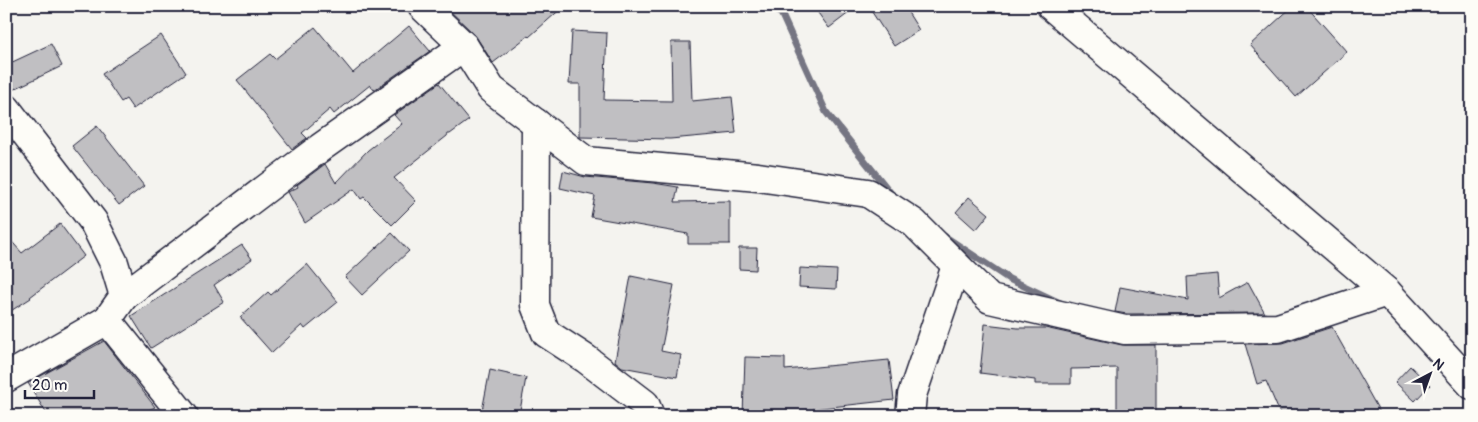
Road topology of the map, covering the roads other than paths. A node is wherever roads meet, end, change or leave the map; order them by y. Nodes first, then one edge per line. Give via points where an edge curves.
1 (422, 6) edge
2 (1051, 6) edge
3 (464, 46) junction
4 (6, 108) edge
5 (536, 123) junction
6 (956, 266) junction
7 (1387, 292) junction
8 (124, 296) junction
9 (107, 320) junction
10 (6, 378) edge
11 (1472, 385) edge
12 (184, 416) edge
13 (650, 416) edge
14 (910, 416) edge

1 - 3 street
2 - 7 street
3 - 5 street via 491,89
3 - 8 street via 320,148
4 - 8 street via 93,221 114,263
5 - 6 street via 586,161 758,177 868,193 914,223
5 - 13 street via 534,305 546,333 645,404
6 - 7 street via 990,299 1125,330 1278,328
6 - 14 street via 912,395
7 - 11 street
8 - 9 street
9 - 10 street
9 - 12 street

